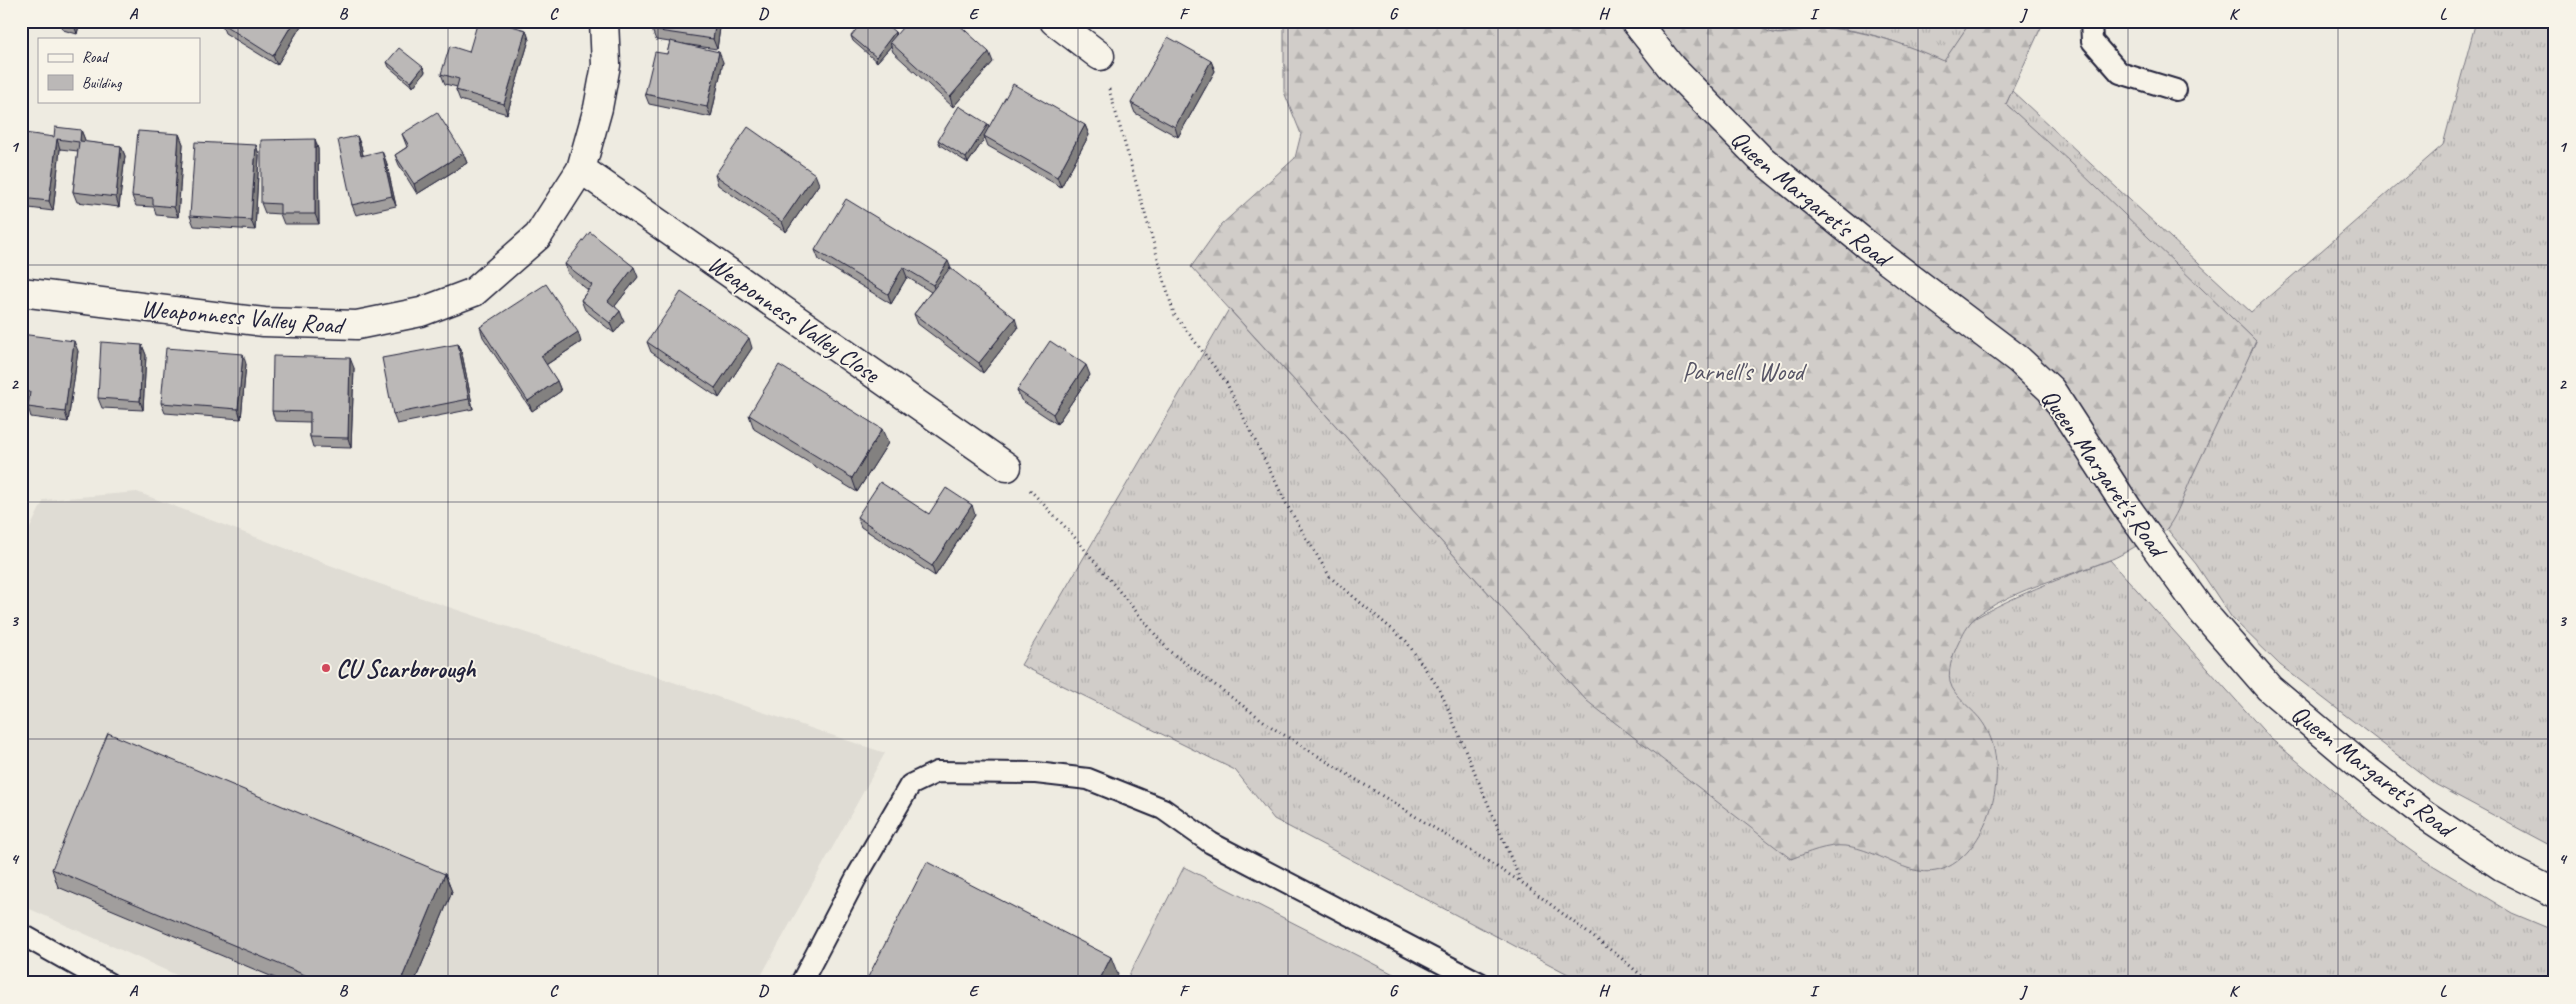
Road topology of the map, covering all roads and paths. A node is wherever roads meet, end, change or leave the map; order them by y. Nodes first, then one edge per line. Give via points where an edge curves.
1 (604, 21) edge
2 (1054, 21) edge
3 (1635, 21) edge
4 (2091, 21) edge
5 (1100, 56) joint
6 (2176, 90) dead end
7 (581, 169) junction
8 (21, 292) edge
9 (1007, 467) joint
10 (1522, 882) junction
11 (2555, 893) edge
12 (21, 934) edge
13 (108, 983) edge
14 (801, 983) edge
15 (1480, 983) edge
16 (1650, 983) edge

1 - 7 street, Weaponness Valley Road via 606,65
2 - 5 street
3 - 11 street, Queen Margaret's Road via 1671,67 1760,158 1866,245 2019,360 2051,390 2130,512 2201,610 2269,688 2425,815 2503,866
4 - 6 lane via 2092,41 2120,73
5 - 10 path via 1174,314 1226,382 1288,507 1330,576 1406,641 1440,690
7 - 8 street, Weaponness Valley Road via 538,236 474,292 421,312 356,325 264,322
7 - 9 street, Weaponness Valley Close
9 - 10 path via 1071,533 1169,651 1273,728
10 - 16 path
12 - 13 lane
14 - 15 lane via 910,785 937,772 1036,773 1088,779 1163,809 1211,843

